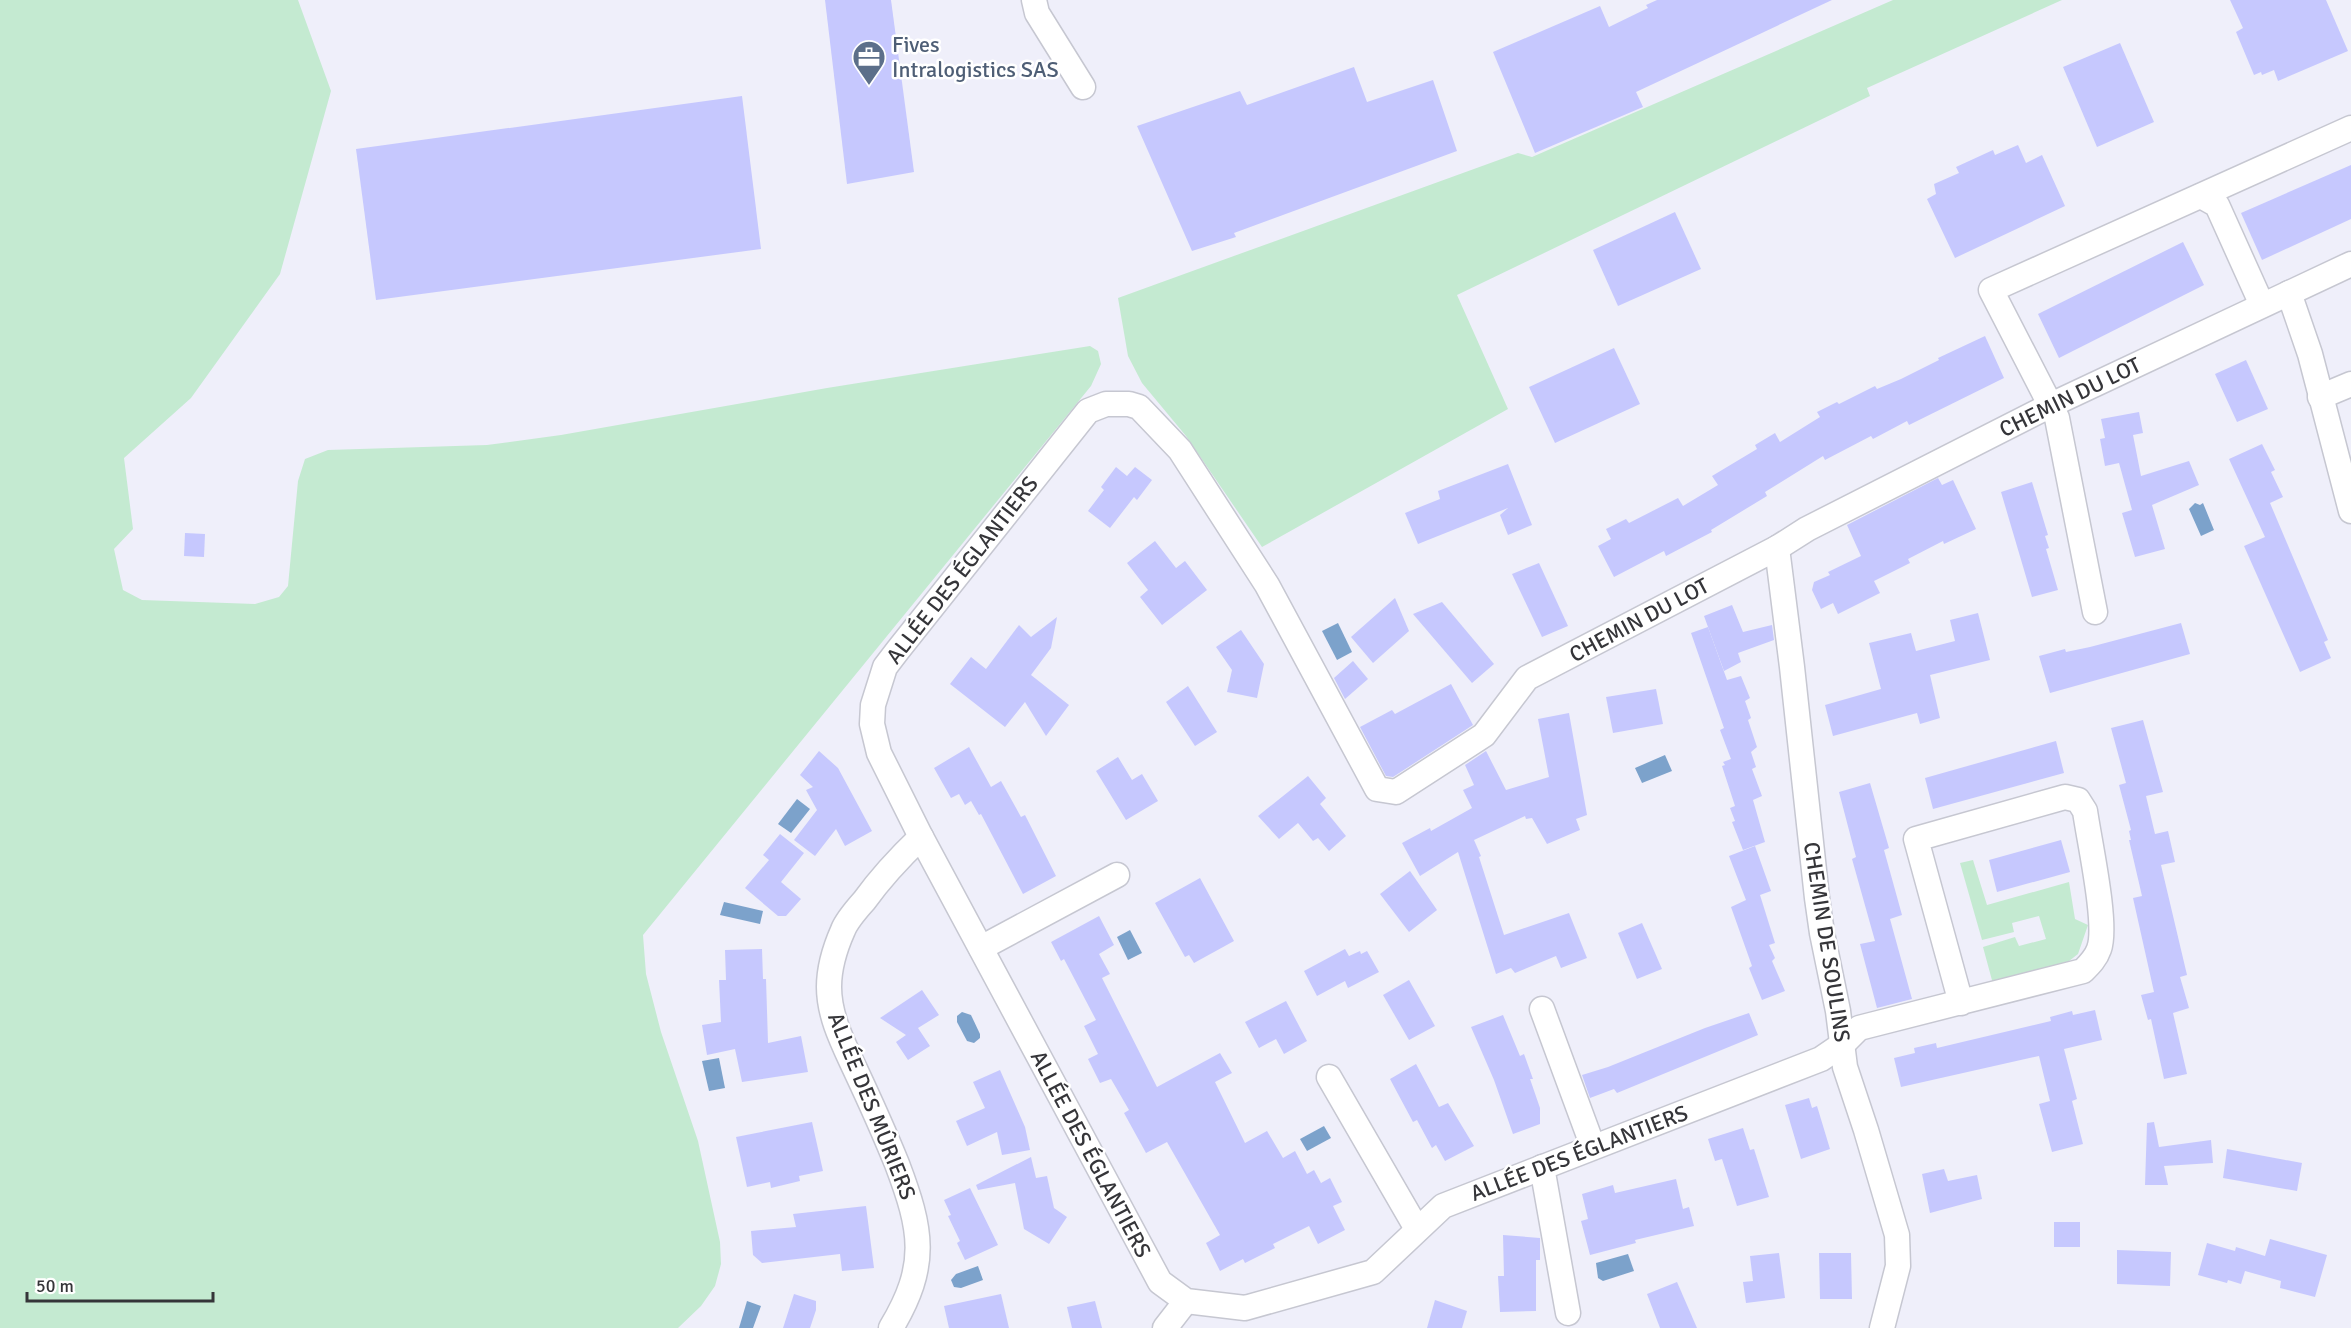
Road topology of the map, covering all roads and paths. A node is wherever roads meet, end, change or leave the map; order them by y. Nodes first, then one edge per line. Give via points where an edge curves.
1 (1034, 0) edge
2 (1083, 87) dead end
3 (2351, 128) edge
4 (2201, 196) junction
5 (2351, 264) edge
6 (2289, 293) junction
7 (2262, 305) junction
8 (2351, 384) edge
9 (2320, 397) junction
10 (1117, 402) joint
11 (2051, 405) junction
12 (2351, 511) edge
13 (1777, 548) junction
14 (2095, 612) dead end
15 (921, 837) junction
16 (1117, 875) dead end
17 (981, 948) junction
18 (1961, 1003) junction
19 (1542, 1010) dead end
20 (1843, 1044) junction
21 (1329, 1077) dead end
22 (1593, 1147) junction
23 (1542, 1167) junction
24 (1417, 1228) junction
25 (1186, 1301) junction
26 (1568, 1313) dead end
27 (891, 1328) edge
28 (1165, 1328) edge
29 (1882, 1328) edge

1 - 2 street via 1036,14
3 - 4 street
4 - 7 street via 2217,205
4 - 11 street via 1991,290
5 - 6 street, CHEMIN DU LOT
6 - 7 street, CHEMIN DU LOT
6 - 9 street
7 - 11 street, CHEMIN DU LOT
8 - 9 street
9 - 12 street
10 - 13 street, CHEMIN DU LOT via 1139,407 1180,450 1267,585 1377,789 1396,792 1484,735 1527,678
10 - 15 street, ALLÉE DES ÉGLANTIERS via 1088,411 885,667 873,705 875,737 879,753
11 - 13 street, CHEMIN DU LOT
11 - 14 street via 2057,418
13 - 20 street, CHEMIN DE SOULINS via 1820,921
15 - 17 street, ALLÉE DES ÉGLANTIERS
15 - 27 street, ALLÉE DES MÛRIERS via 891,865 844,927 829,987 839,1035 883,1130 916,1217 914,1280
16 - 17 street
17 - 25 street, ALLÉE DES ÉGLANTIERS via 1160,1282
18 - 18 street, ALLÉE DES ÉGLANTIERS via 1916,839 2065,797 2078,800 2085,811 2100,911 2100,947 2094,960 2083,971
18 - 20 street, ALLÉE DES ÉGLANTIERS via 1859,1028
19 - 22 street
20 - 22 street, ALLÉE DES ÉGLANTIERS via 1821,1059
20 - 29 street, CHEMIN DE SOULINS via 1845,1067 1897,1235 1898,1266
21 - 24 street
22 - 23 street, ALLÉE DES ÉGLANTIERS
23 - 24 street, ALLÉE DES ÉGLANTIERS via 1443,1206
23 - 26 street
24 - 25 street, ALLÉE DES ÉGLANTIERS via 1373,1272 1245,1308
25 - 28 street

